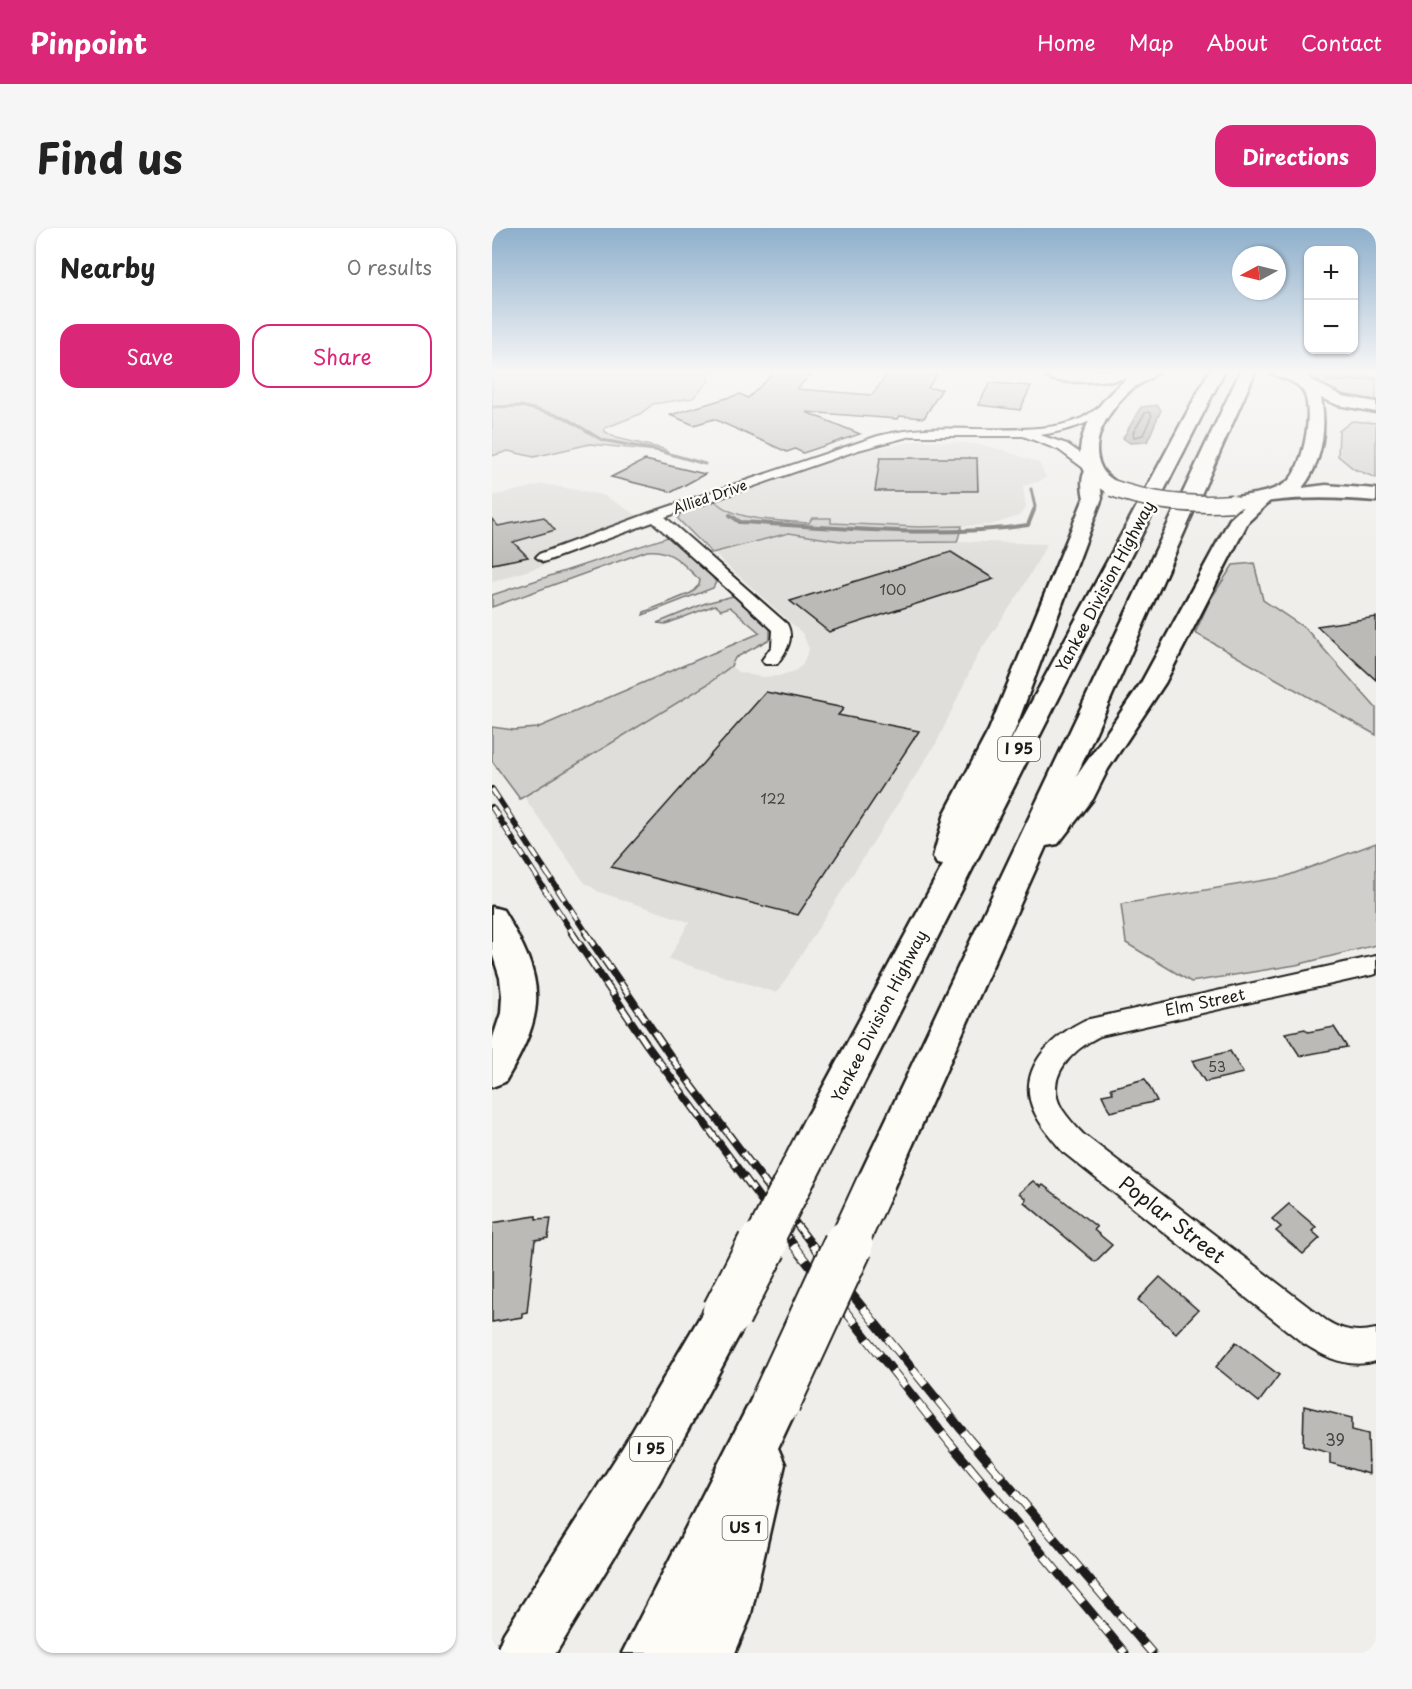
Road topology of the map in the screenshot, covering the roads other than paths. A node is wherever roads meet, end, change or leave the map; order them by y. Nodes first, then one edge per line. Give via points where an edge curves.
1 (892, 436) edge
2 (1023, 436) edge
3 (1091, 436) edge
4 (1183, 436) edge
5 (1218, 436) edge
6 (1315, 436) edge
7 (1322, 466) junction
8 (1092, 470) junction
9 (1376, 488) edge
10 (1376, 495) edge
11 (1267, 497) junction
12 (654, 516) junction
13 (544, 557) dead end
14 (771, 660) dead end
15 (1018, 873) junction
16 (937, 904) junction
17 (492, 918) edge
18 (1376, 965) edge
19 (1048, 1065) joint
20 (492, 1072) edge
21 (1376, 1345) edge
22 (776, 1401) junction
23 (524, 1653) edge
24 (650, 1653) edge
25 (707, 1653) edge

1 - 12 street, Allied Drive
2 - 8 street, Allied Drive via 1067,449
3 - 8 main road
4 - 16 main road, Yankee Division Highway / I 95
5 - 15 main road
6 - 7 main road
7 - 9 main road
7 - 11 main road
8 - 11 main road, bridge via 1113,488 1172,502 1232,503
8 - 16 main road via 1093,498 1007,718 959,813
10 - 11 main road via 1326,491
11 - 15 main road via 1242,516 1159,673 1078,799
12 - 13 street
12 - 14 street, Allied Drive via 781,628 780,650
15 - 22 main road, bridge
16 - 23 main road, Yankee Division Highway / I 95, bridge via 727,1313 641,1465
17 - 20 main road via 512,958 521,993 514,1035
18 - 19 street, Elm Street via 1094,1027 1066,1042
19 - 21 street, Poplar Street via 1044,1096 1049,1112 1074,1143 1315,1332 1342,1347
22 - 24 main road
22 - 25 main road, US 1 via 723,1618

